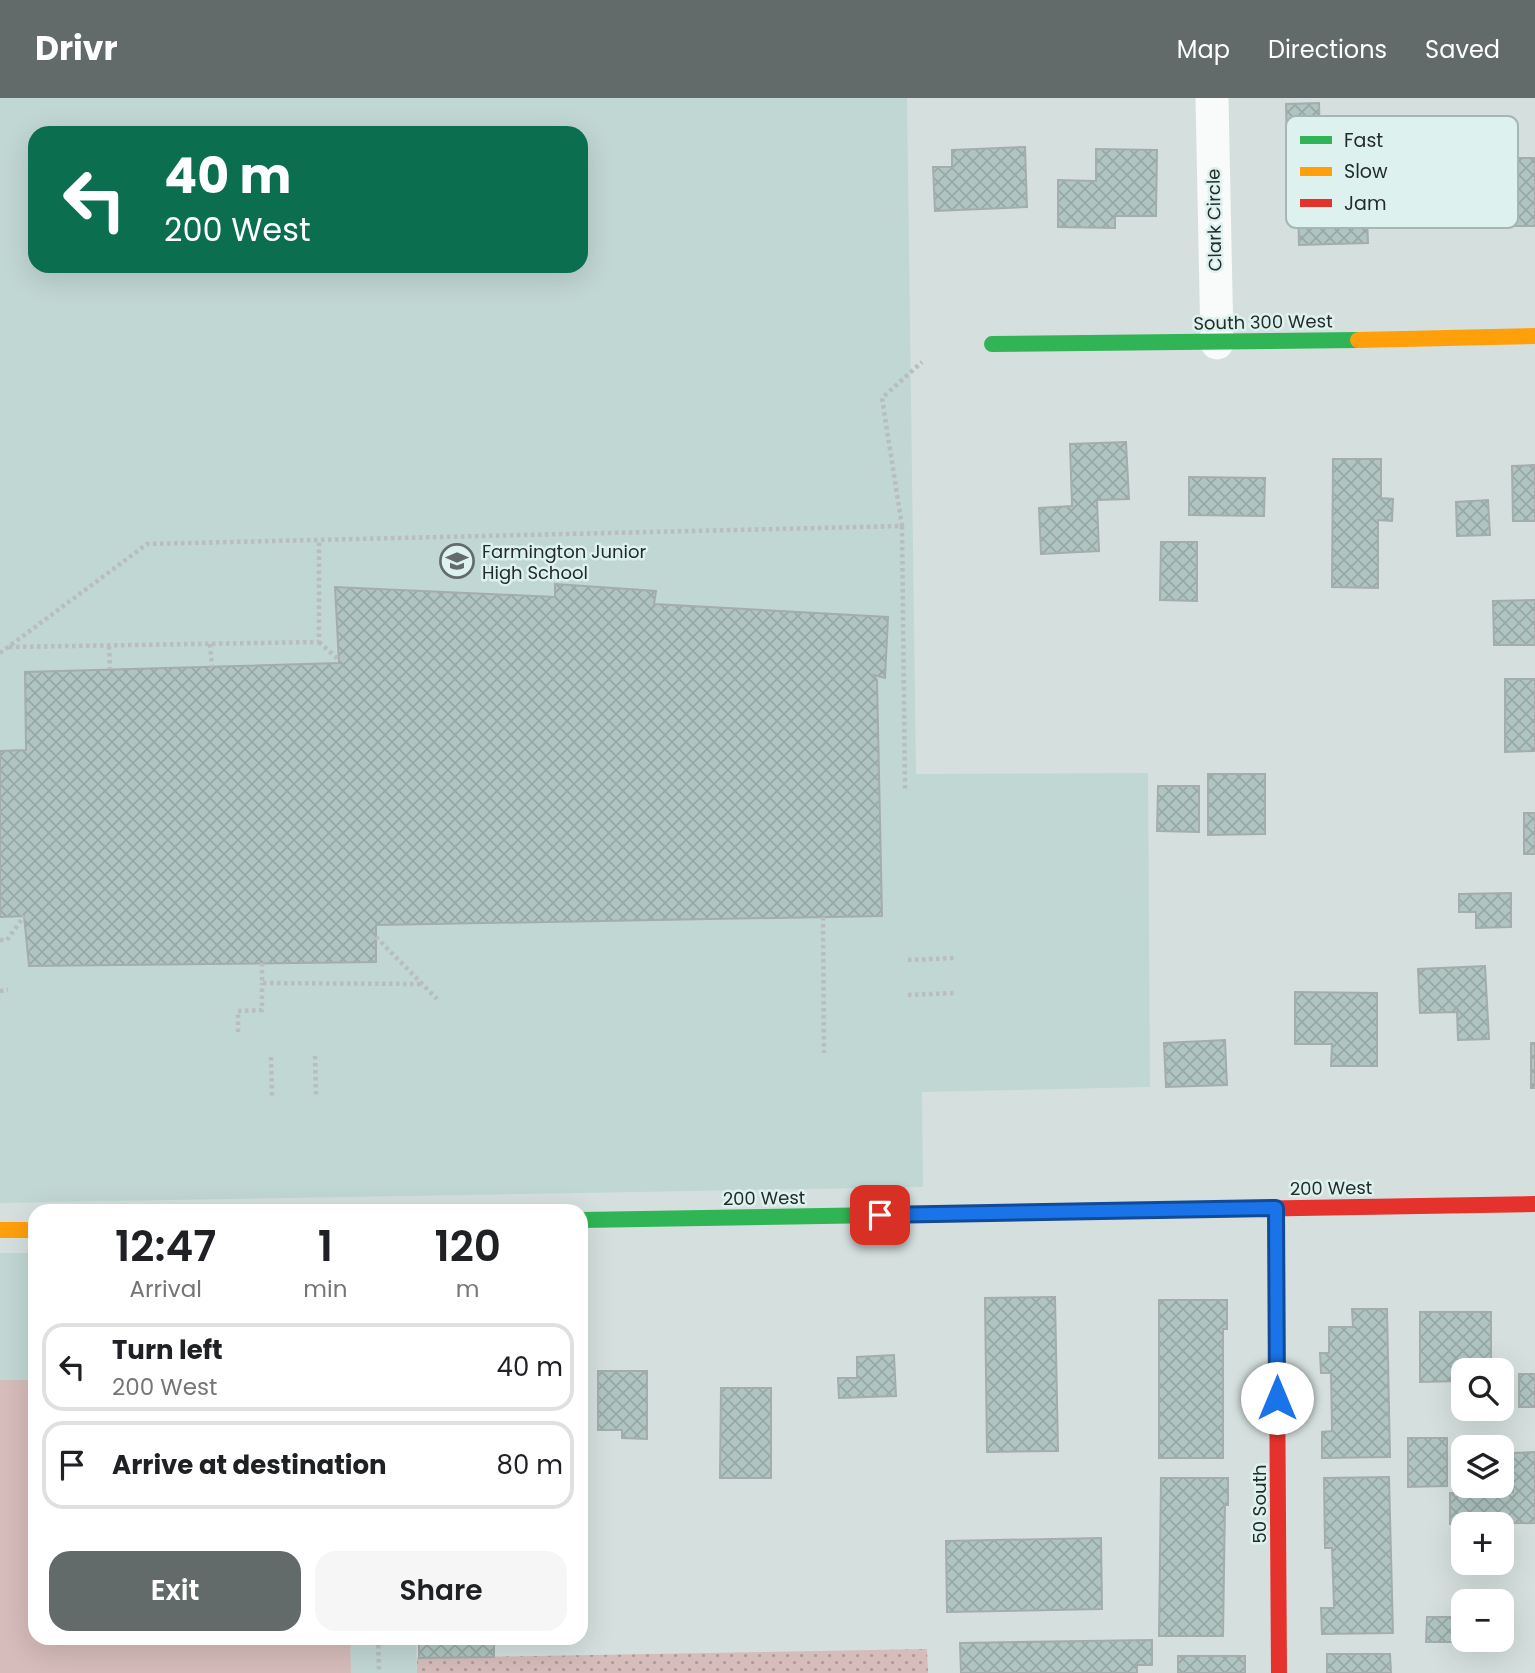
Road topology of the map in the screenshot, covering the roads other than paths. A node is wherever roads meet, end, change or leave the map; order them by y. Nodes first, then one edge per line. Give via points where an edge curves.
1 (1212, 98) edge
2 (1535, 336) edge
3 (1217, 343) junction
4 (992, 344) dead end
5 (1535, 1204) edge
6 (1276, 1208) junction
7 (588, 1220) edge
8 (0, 1230) edge
9 (28, 1230) edge
10 (1279, 1673) edge

1 - 3 street, Clark Circle
2 - 3 street, South 300 West
3 - 4 street, South 300 West
5 - 6 street, 200 West
6 - 7 street, 200 West
6 - 10 street, 50 South
8 - 9 street

